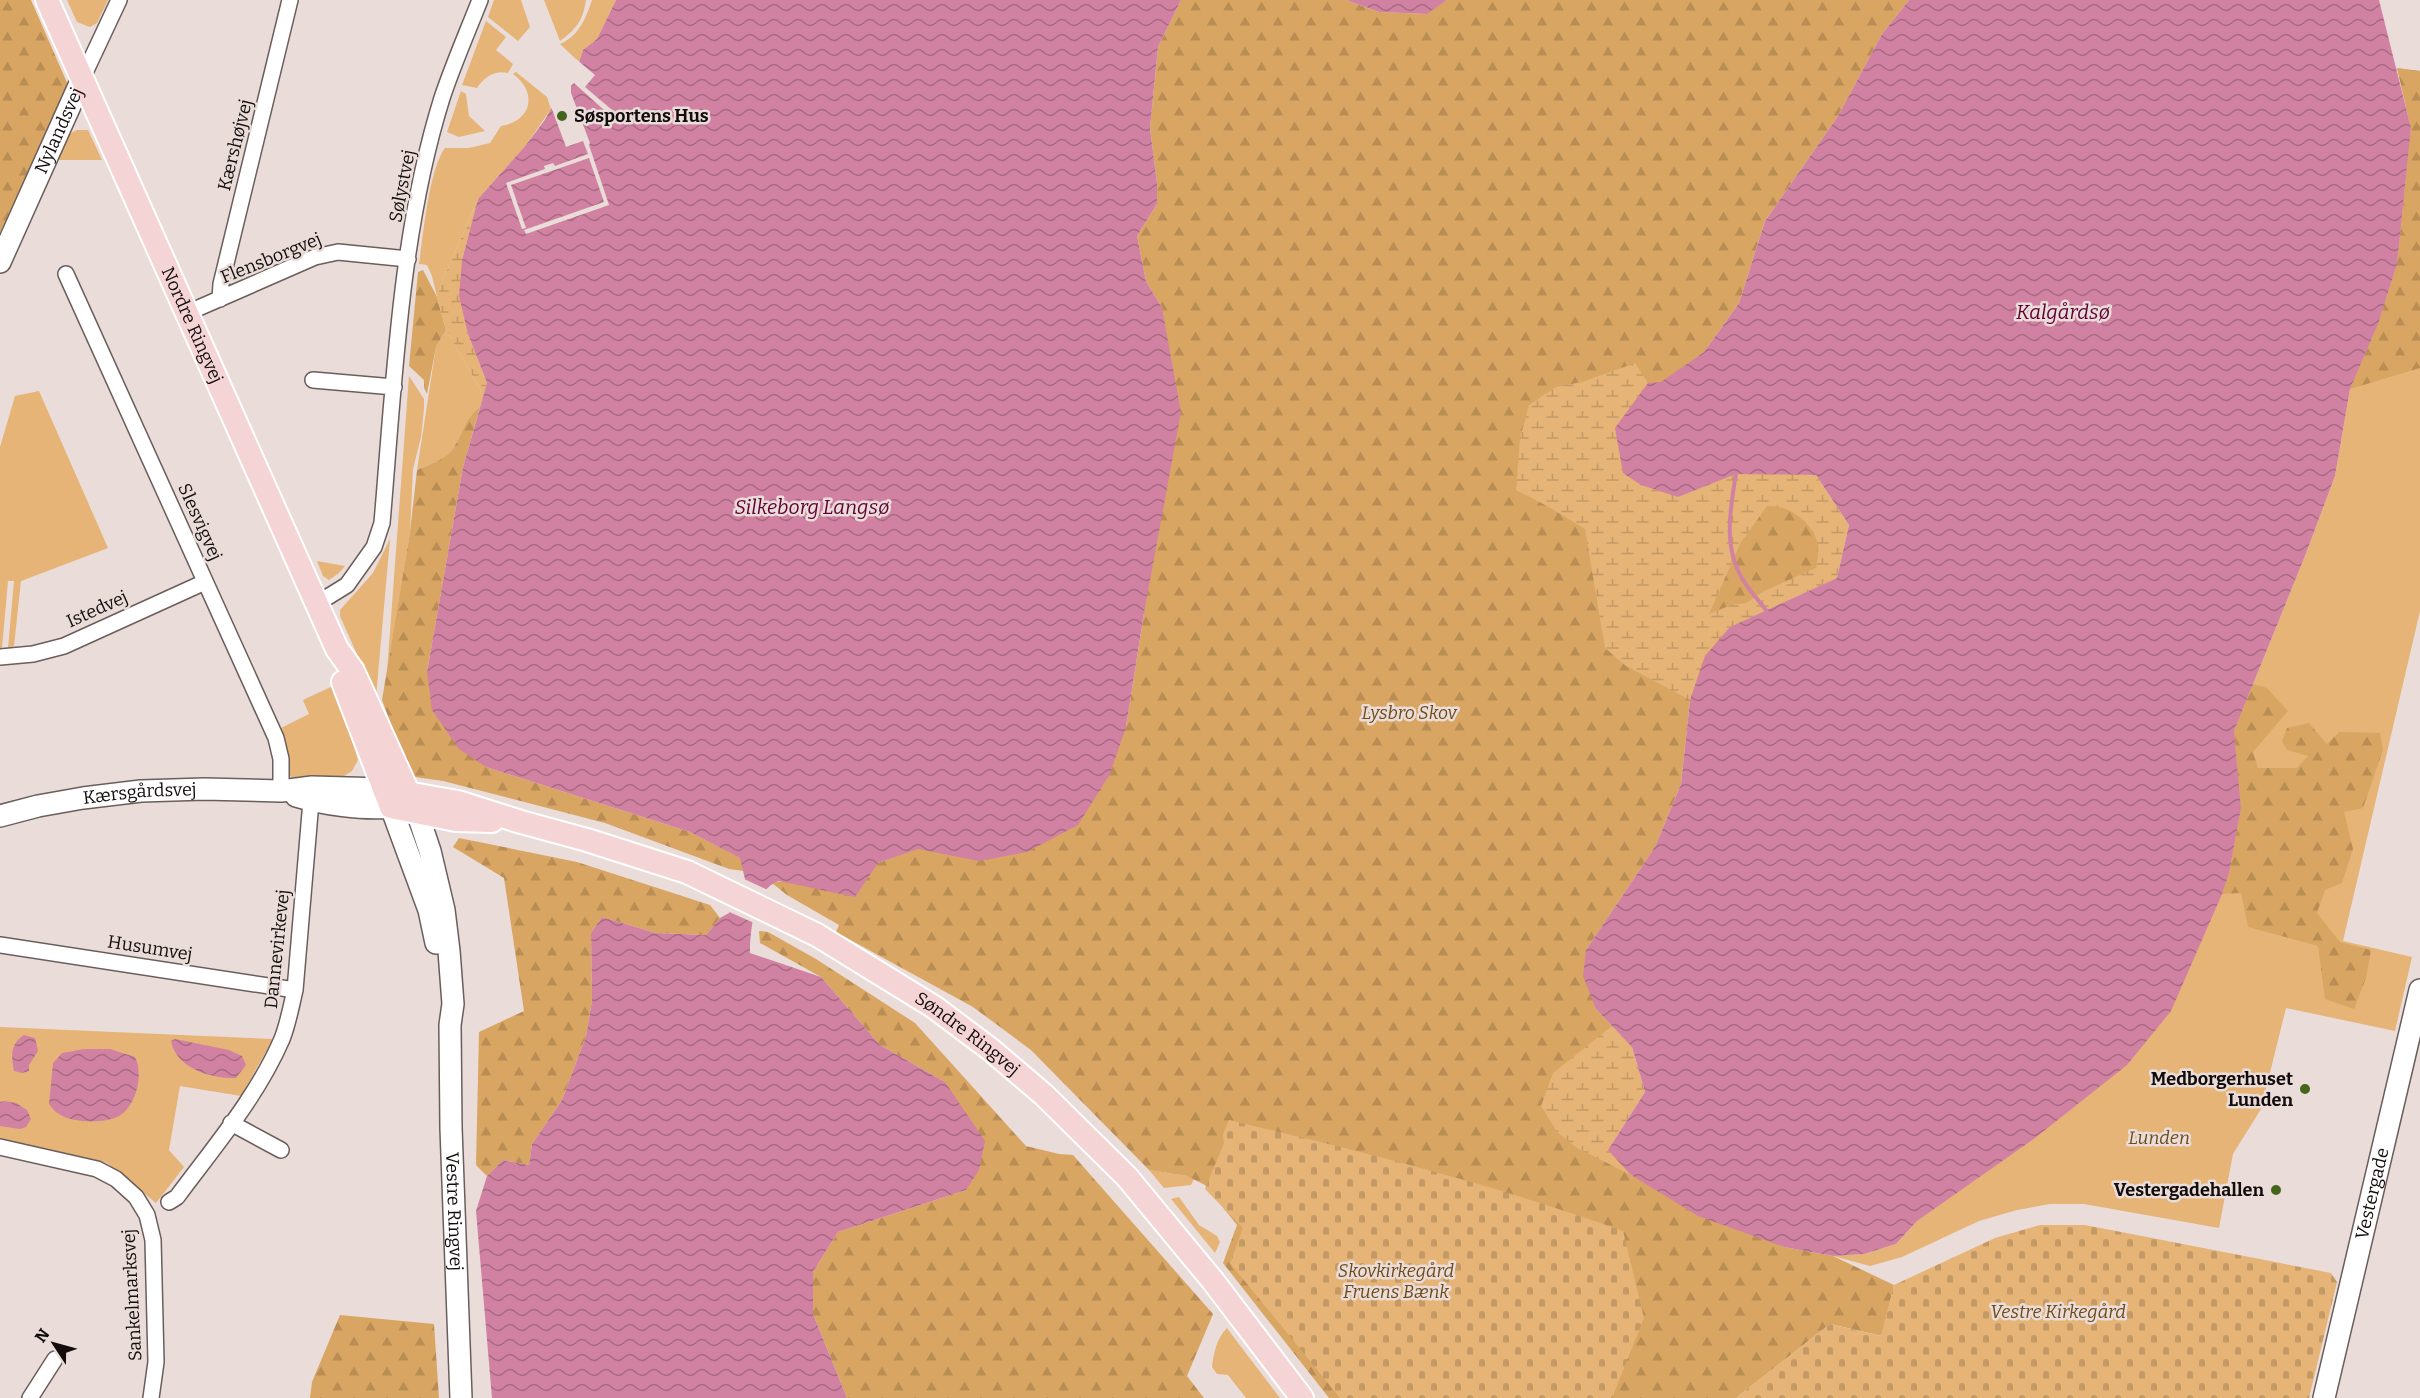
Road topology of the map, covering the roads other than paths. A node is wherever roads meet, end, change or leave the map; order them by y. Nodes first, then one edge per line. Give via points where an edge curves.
1 (47, 0) edge
2 (119, 0) edge
3 (290, 0) edge
4 (480, 0) edge
5 (82, 79) junction
6 (408, 259) junction
7 (0, 262) edge
8 (66, 274) dead end
9 (220, 299) junction
10 (187, 313) junction
11 (313, 380) dead end
12 (394, 387) junction
13 (206, 582) junction
14 (318, 603) junction
15 (337, 649) junction
16 (0, 657) edge
17 (281, 791) junction
18 (400, 800) junction
19 (311, 801) junction
20 (0, 816) edge
21 (0, 945) edge
22 (295, 990) junction
23 (2420, 990) edge
24 (450, 1025) junction
25 (231, 1123) junction
26 (0, 1147) edge
27 (281, 1150) dead end
28 (169, 1202) dead end
29 (55, 1359) dead end
30 (30, 1398) edge
31 (151, 1398) edge
32 (461, 1398) edge
33 (1302, 1398) edge
34 (2324, 1398) edge

1 - 5 main road, Nordre Ringvej
2 - 5 street, Nylandsvej
3 - 9 street, Kærshøjvej
4 - 6 street, Sølystvej via 442,98
5 - 7 street, Nylandsvej
5 - 10 main road, Nordre Ringvej
6 - 9 street, Flensborgvej via 338,252 315,257
6 - 12 street, Sølystvej
8 - 13 street, Slesvigvej
9 - 10 street, Flensborgvej
10 - 14 main road, Nordre Ringvej
11 - 12 street
12 - 14 street, Sølystvej via 382,523 374,547 347,585
13 - 16 street, Istedvej via 64,646
13 - 17 street, Slesvigvej via 276,738 281,759
14 - 15 main road, Nordre Ringvej
15 - 18 main road, Nordre Ringvej via 353,671
15 - 18 main road, Nordre Ringvej via 340,676
17 - 18 street, Kærsgårdsvej via 312,787
17 - 19 street, Kærsgårdsvej
17 - 20 street, Kærsgårdsvej via 141,791 83,798
18 - 19 street, Kærsgårdsvej via 371,808
18 - 24 street, Vestre Ringvej via 429,910
18 - 24 street, Vestre Ringvej via 430,851 446,927 453,1004
18 - 33 main road, Søndre Ringvej via 456,820 521,822 687,872 817,934 934,1007 1044,1095 1148,1200
19 - 22 street, Dannevirkevej
21 - 22 street, Husumvej
22 - 25 street, Dannevirkevej via 281,1040
23 - 34 street, Vestergade
24 - 32 street, Vestre Ringvej
25 - 27 street
25 - 28 street, Dannevirkevej via 177,1197
26 - 31 street, Sankelmarksvej via 97,1169 136,1197 147,1215 153,1240 156,1362
29 - 30 street

